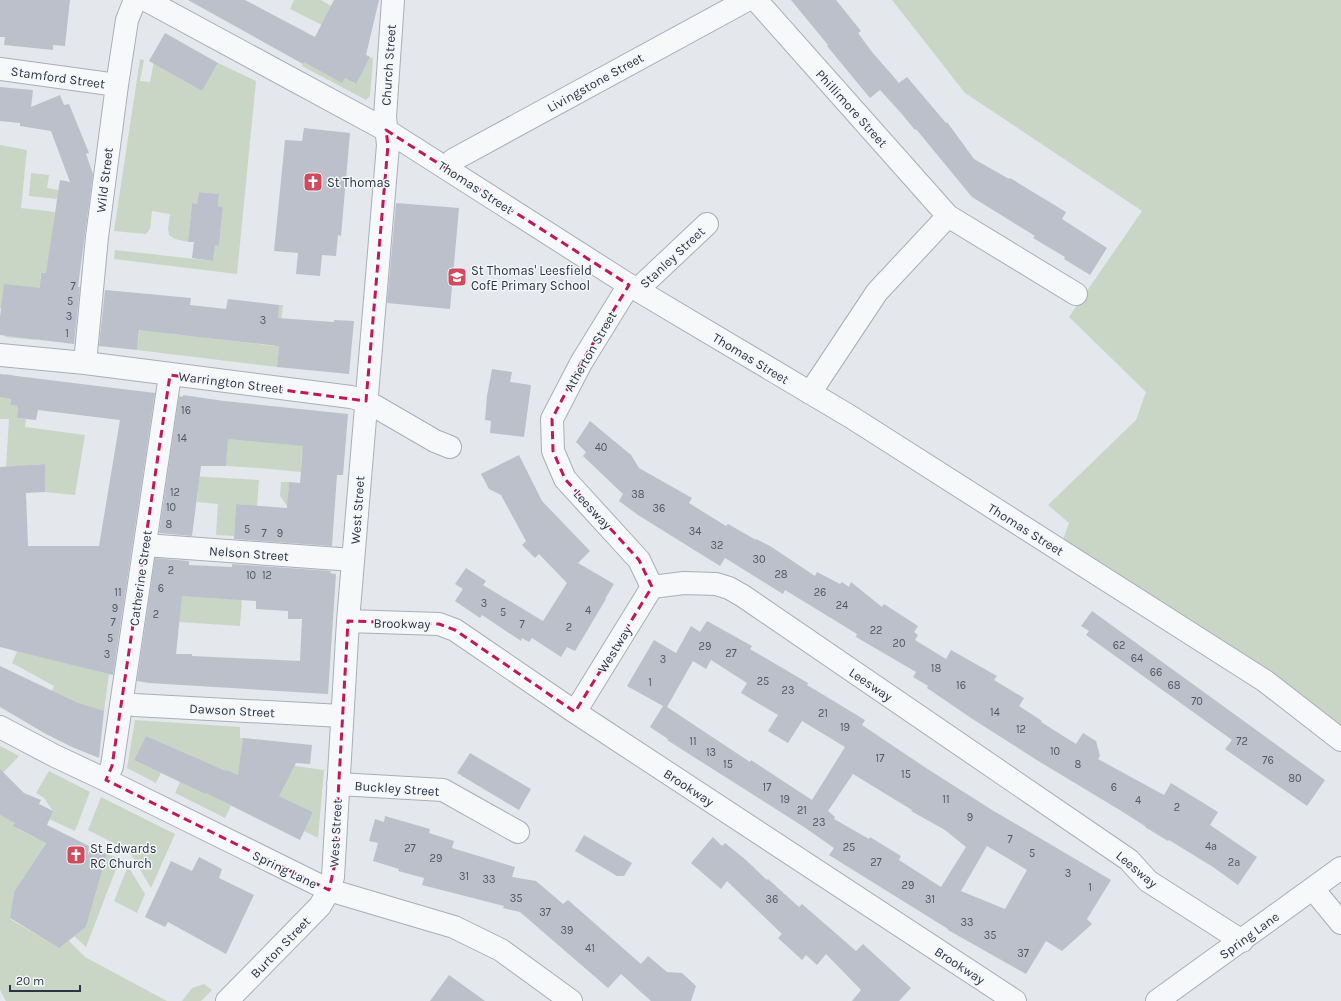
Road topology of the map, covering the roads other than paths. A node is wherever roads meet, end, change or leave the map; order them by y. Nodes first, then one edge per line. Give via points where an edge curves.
1 (135, 0) edge
2 (146, 0) edge
3 (392, 0) edge
4 (747, 0) edge
5 (756, 0) edge
6 (0, 70) edge
7 (117, 85) junction
8 (386, 130) junction
9 (448, 169) junction
10 (948, 216) junction
11 (707, 224) dead end
12 (633, 287) junction
13 (1076, 294) dead end
14 (0, 354) edge
15 (85, 363) junction
16 (170, 375) junction
17 (810, 393) junction
18 (366, 401) junction
19 (552, 419) joint
20 (450, 447) dead end
21 (145, 546) junction
22 (353, 560) junction
23 (652, 587) junction
24 (348, 622) junction
25 (122, 703) junction
26 (575, 712) junction
27 (342, 716) junction
28 (0, 727) edge
29 (1341, 740) edge
30 (106, 780) junction
31 (338, 784) junction
32 (518, 832) dead end
33 (1341, 868) edge
34 (1313, 889) junction
35 (329, 890) junction
36 (1341, 923) edge
37 (1242, 940) junction
38 (227, 1001) edge
39 (571, 1001) edge
40 (1015, 1001) edge
41 (1157, 1001) edge

1 - 7 street, Wild Street via 127,20
2 - 8 street, Thomas Street
3 - 8 street, Church Street
4 - 9 street, Livingstone Street via 453,160
5 - 10 street, Phillimore Street
6 - 7 street, Stamford Street
7 - 15 street, Wild Street via 99,223
8 - 9 street, Thomas Street
8 - 18 street, West Street via 388,145
9 - 12 street, Thomas Street
10 - 13 street, Phillimore Street
10 - 17 street via 877,292
11 - 12 street, Stanley Street
12 - 17 street, Thomas Street
12 - 19 street, Atherton Street via 581,363
14 - 15 street, Warrington Street
15 - 16 street, Warrington Street
16 - 18 street, Warrington Street
16 - 21 street, Catherine Street
17 - 29 street, Thomas Street via 1265,680
18 - 20 street, Warrington Street
18 - 22 street, West Street
19 - 23 street, Leesway via 553,451 565,479 640,560
21 - 22 street, Nelson Street
21 - 25 street, Catherine Street
22 - 24 street, West Street
23 - 26 street, Westway
23 - 37 street, Leesway via 684,583 716,584 743,596 1129,860 1148,881
24 - 26 street, Brookway via 439,624 455,630
24 - 27 street, West Street
25 - 27 street, Dawson Street
25 - 30 street, Catherine Street via 112,766
26 - 40 street, Brookway
27 - 31 street, West Street
28 - 30 street, Spring Lane
30 - 35 street, Spring Lane
31 - 32 street, Buckley Street via 442,790
31 - 35 street, West Street via 333,877
33 - 34 street, Spring Lane
34 - 36 street
34 - 37 street, Spring Lane
35 - 38 street, Burton Street via 320,906
35 - 39 street, Spring Lane via 454,927 501,950
37 - 41 street, Spring Lane

